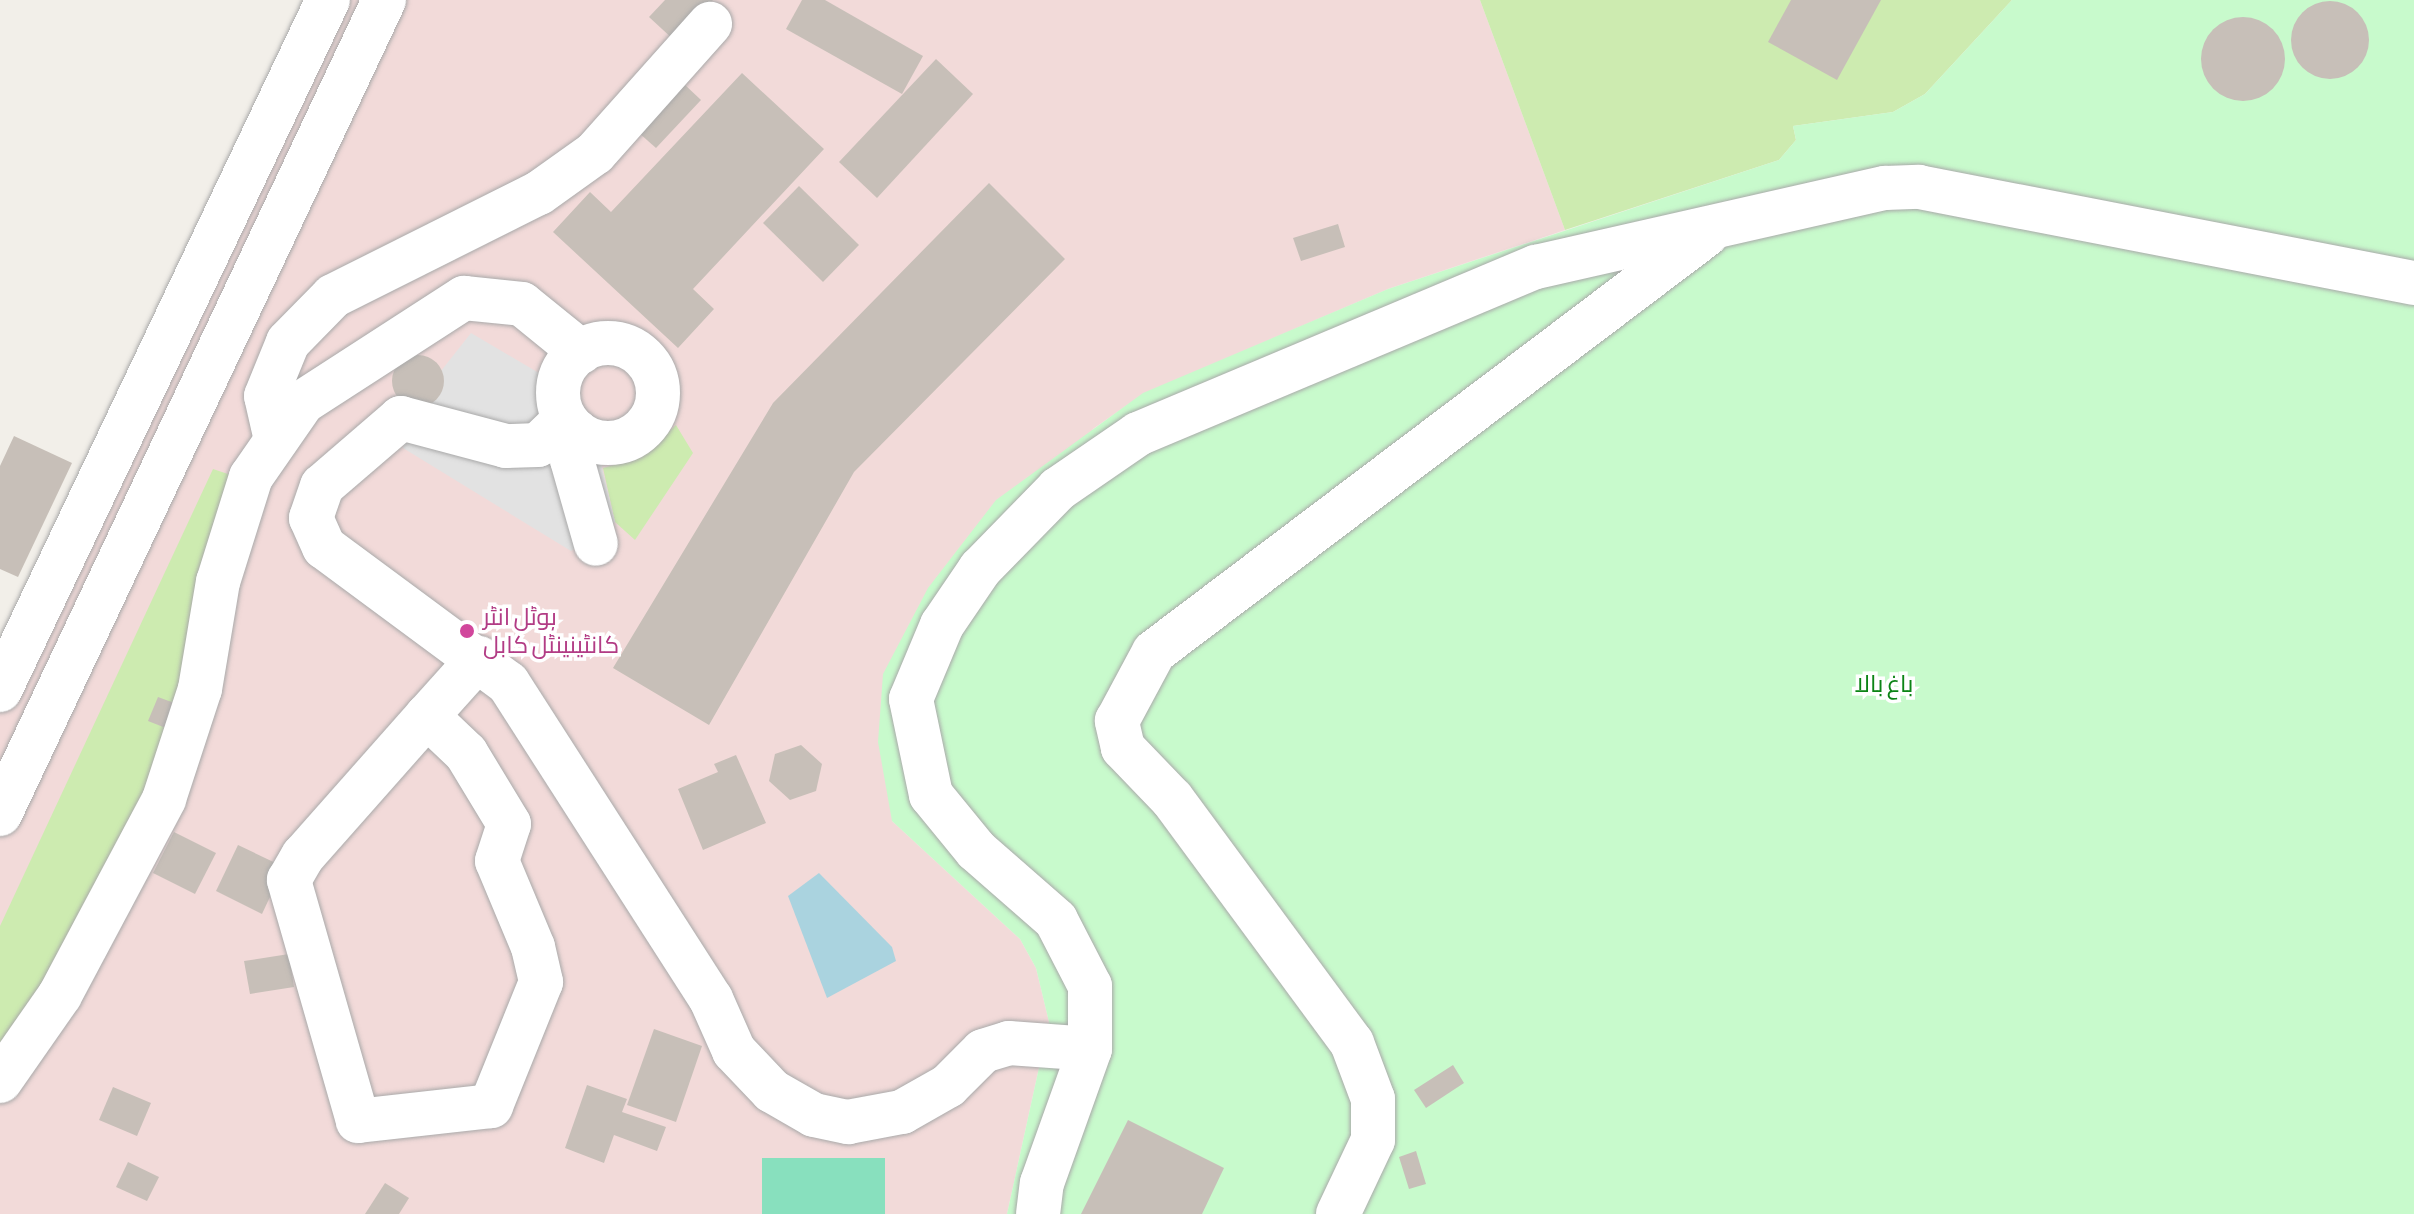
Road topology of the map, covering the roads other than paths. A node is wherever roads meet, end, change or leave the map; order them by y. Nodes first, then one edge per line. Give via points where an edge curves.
1 (328, 0) edge
2 (384, 0) edge
3 (710, 24) dead end
4 (1719, 225) junction
5 (2414, 283) edge
6 (181, 310) junction
7 (227, 332) junction
8 (581, 352) junction
9 (571, 425) junction
10 (276, 440) junction
11 (596, 544) dead end
12 (479, 658) junction
13 (0, 690) edge
14 (427, 716) junction
15 (0, 814) edge
16 (1090, 1049) junction
17 (0, 1081) edge
18 (1038, 1214) edge
19 (1338, 1214) edge

1 - 6 street
2 - 7 street
3 - 10 street via 595,153 539,193 333,296 288,342 266,396
4 - 5 street via 1885,188 1919,187
4 - 16 street via 1536,267 1138,434 1058,489 980,569 942,625 911,699 917,743 931,795 976,850 1056,920 1079,954 1090,986
4 - 19 street via 1154,652 1117,721 1123,748 1172,799 1352,1043 1373,1099 1373,1140
6 - 7 street
6 - 13 street
7 - 15 street
8 - 9 street via 560,379
8 - 9 street via 602,343 630,348 655,375 659,397 654,414 632,438 602,443
8 - 10 street via 522,304 464,298 303,402
9 - 11 street via 572,460
9 - 12 street via 538,445 506,446 401,418 322,486 311,518 324,547
10 - 17 street via 251,477 218,582 200,689 164,799 60,995
12 - 14 street
12 - 16 street via 508,683 711,999 734,1051 772,1091 814,1115 848,1122 902,1112 948,1086 983,1051 1009,1043
14 - 14 street via 303,856 289,880 358,1121 491,1106 541,982 533,947 497,861 509,824 466,753
16 - 18 street via 1042,1183

